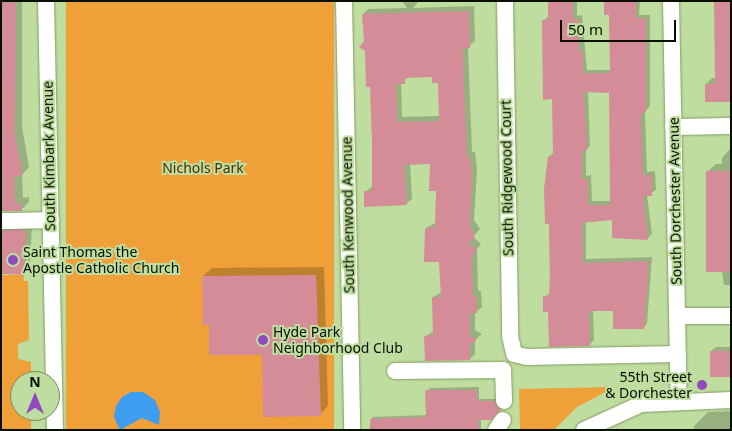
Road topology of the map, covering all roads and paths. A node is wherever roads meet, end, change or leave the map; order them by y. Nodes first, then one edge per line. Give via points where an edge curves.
1 (46, 1) edge
2 (344, 1) edge
3 (504, 1) edge
4 (671, 1) edge
5 (731, 126) edge
6 (674, 127) junction
7 (51, 220) junction
8 (1, 221) edge
9 (677, 316) junction
10 (731, 316) edge
11 (678, 354) junction
12 (395, 371) dead end
13 (731, 400) edge
14 (504, 401) dead end
15 (679, 401) junction
16 (597, 425) edge
17 (55, 430) edge
18 (352, 430) edge
19 (584, 430) edge

1 - 7 street, South Kimbark Avenue
2 - 18 street, South Kenwood Avenue
3 - 11 street, South Ridgewood Court via 510,336 514,354 527,357
4 - 6 street, South Dorchester Avenue
5 - 6 street
6 - 9 street, South Dorchester Avenue
7 - 8 street
7 - 17 street, South Kimbark Avenue
9 - 10 street
9 - 11 street, South Dorchester Avenue
11 - 15 street, South Dorchester Avenue
12 - 14 street via 503,370
13 - 15 street
15 - 16 street via 641,404
16 - 19 street

